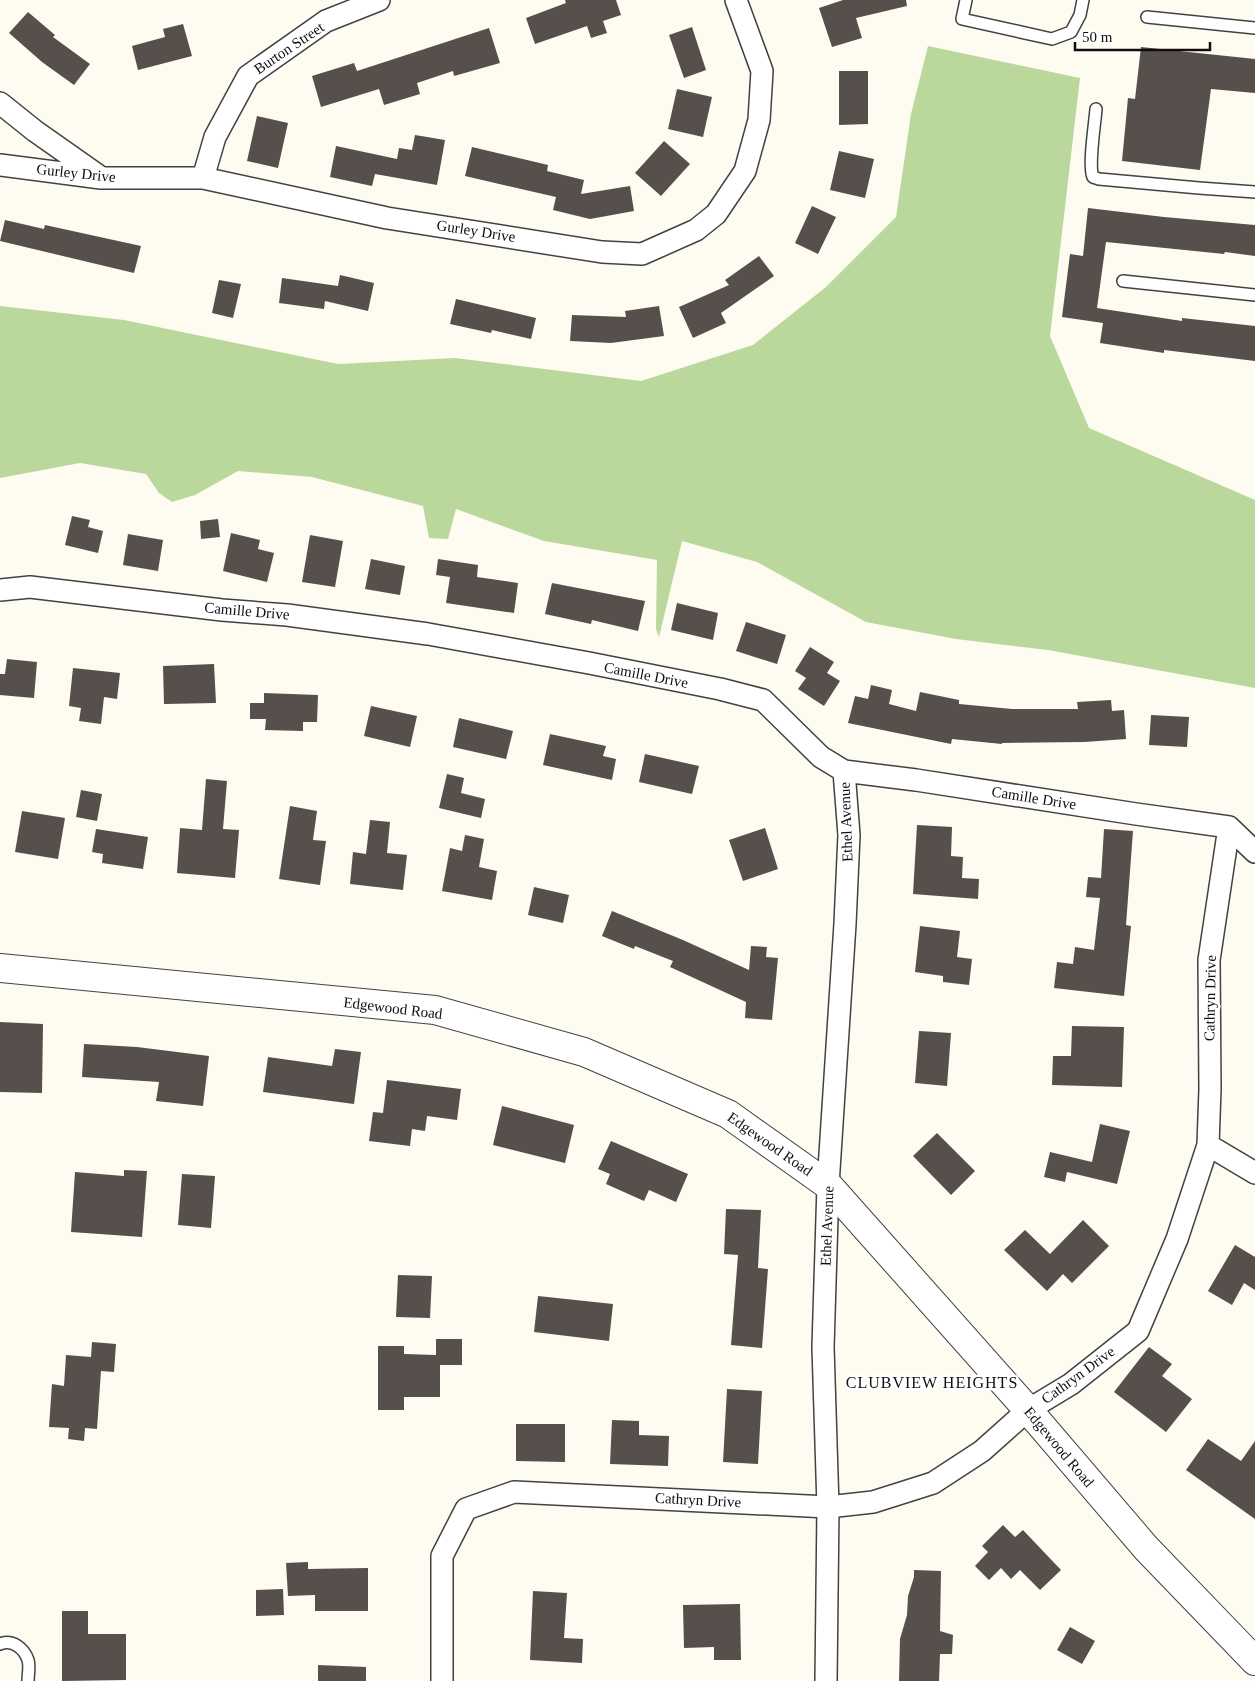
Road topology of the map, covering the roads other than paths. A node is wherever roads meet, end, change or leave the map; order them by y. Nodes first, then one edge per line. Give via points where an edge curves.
1 (379, 0) edge
2 (736, 0) edge
3 (966, 0) edge
4 (1083, 0) edge
5 (1147, 17) dead end
6 (1255, 28) edge
7 (0, 103) edge
8 (1096, 109) dead end
9 (0, 165) edge
10 (101, 178) junction
11 (203, 178) junction
12 (1255, 192) edge
13 (1123, 281) dead end
14 (1255, 295) edge
15 (0, 590) edge
16 (844, 772) junction
17 (1229, 827) junction
18 (1255, 852) edge
19 (0, 968) edge
20 (1208, 1145) junction
21 (1255, 1173) edge
22 (828, 1185) junction
23 (1028, 1410) junction
24 (828, 1507) junction
25 (0, 1644) edge
26 (1255, 1661) edge
27 (28, 1681) edge
28 (442, 1681) edge
29 (826, 1681) edge

1 - 11 street, Burton Street via 326,22 248,76 215,137
2 - 11 street, Gurley Drive via 762,71 759,120 745,172 710,220 696,230 642,254 602,252 387,218
3 - 4 lane via 962,19 1052,39 1071,32
5 - 6 lane
7 - 10 street
8 - 12 lane via 1093,177
9 - 10 street, Gurley Drive
10 - 11 street, Gurley Drive
13 - 14 lane
15 - 16 street, Camille Drive via 30,587 428,634 720,689 762,700 821,757
16 - 17 street, Camille Drive
16 - 22 street, Ethel Avenue via 849,835
17 - 18 street
17 - 20 street, Cathryn Drive via 1209,960
19 - 22 street, Edgewood Road via 434,1010 584,1052 728,1114
20 - 21 street
20 - 23 street, Cathryn Drive via 1177,1239 1138,1330 1071,1384
22 - 23 street, Edgewood Road
22 - 24 street, Ethel Avenue via 823,1346
23 - 24 street, Cathryn Drive via 982,1452 933,1482 873,1502
23 - 26 street, Edgewood Road via 1146,1548
24 - 28 street, Cathryn Drive via 514,1492 466,1509 442,1556
24 - 29 street, Ethel Avenue
25 - 27 lane via 6,1641 18,1645 28,1660

